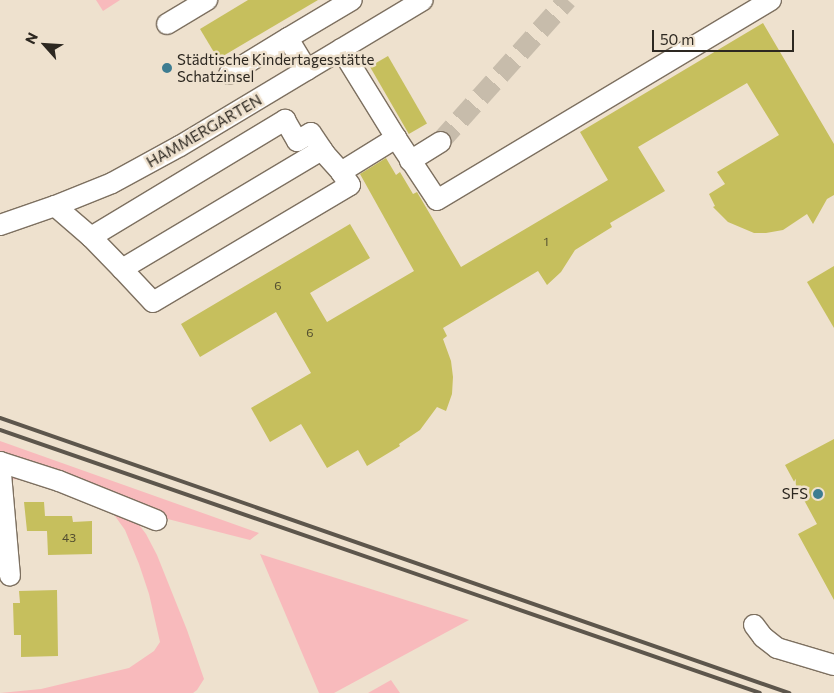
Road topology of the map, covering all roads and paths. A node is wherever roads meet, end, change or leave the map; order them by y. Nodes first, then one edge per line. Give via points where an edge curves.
1 (207, 0) edge
2 (352, 0) edge
3 (770, 0) edge
4 (415, 2) edge
5 (167, 24) dead end
6 (288, 38) junction
7 (341, 49) junction
8 (307, 70) junction
9 (229, 74) dead end
10 (396, 138) junction
11 (440, 142) tunnel mouth
12 (322, 150) junction
13 (410, 161) junction
14 (341, 172) junction
15 (55, 206) junction
16 (0, 225) edge
17 (91, 237) junction
18 (122, 269) junction
19 (0, 462) edge
20 (156, 520) dead end
21 (10, 576) dead end
22 (754, 625) dead end
23 (834, 665) edge

1 - 5 street
2 - 6 street
3 - 13 street via 437,200
4 - 7 street, HAMMERGARTEN
6 - 8 street
6 - 9 street
7 - 8 street, HAMMERGARTEN
7 - 10 street
8 - 15 street, HAMMERGARTEN via 112,183
10 - 13 street
10 - 14 street
11 - 13 street
12 - 14 street
12 - 17 street via 312,133 297,141 285,120
12 - 18 street
14 - 18 street via 350,185 153,302
15 - 16 street, HAMMERGARTEN
15 - 17 street
17 - 18 street
19 - 20 street via 59,480
19 - 21 street
22 - 23 street via 777,648

